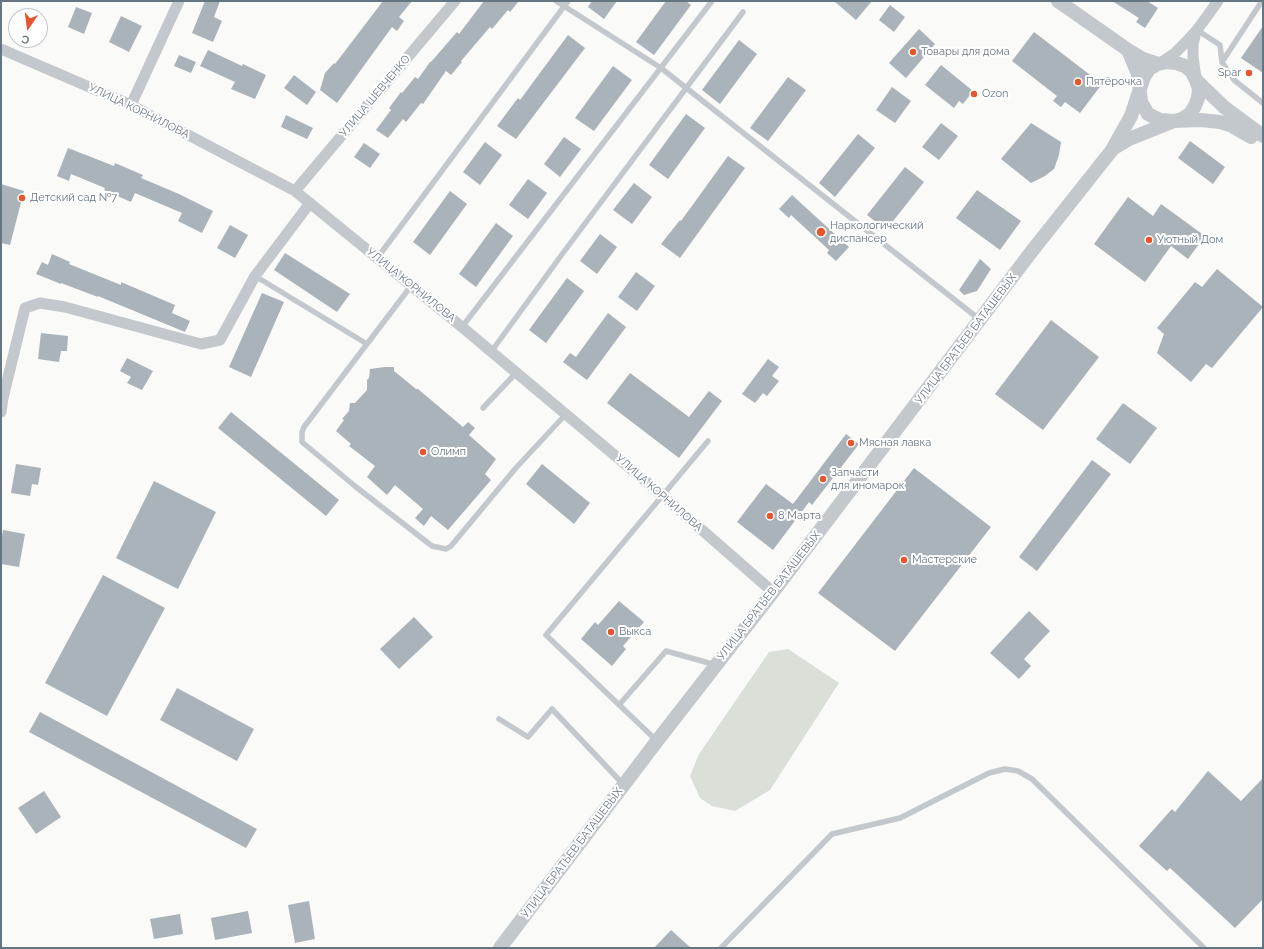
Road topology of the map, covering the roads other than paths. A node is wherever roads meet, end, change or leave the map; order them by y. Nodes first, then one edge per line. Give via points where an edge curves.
1 (179, 1) edge
2 (455, 1) edge
3 (556, 1) edge
4 (568, 1) edge
5 (712, 1) edge
6 (1058, 1) edge
7 (1218, 1) edge
8 (1262, 1) edge
9 (563, 6) junction
10 (743, 12) dead end
11 (1197, 30) junction
12 (1, 49) edge
13 (1128, 50) junction
14 (1222, 62) junction
15 (1158, 64) junction
16 (661, 68) junction
17 (1196, 80) junction
18 (686, 88) junction
19 (1139, 89) junction
20 (1263, 103) edge
21 (131, 105) junction
22 (1174, 121) junction
23 (1263, 136) edge
24 (1263, 145) edge
25 (1112, 150) junction
26 (295, 191) junction
27 (310, 203) junction
28 (378, 257) junction
29 (255, 276) junction
30 (411, 286) junction
31 (980, 320) junction
32 (462, 327) junction
33 (366, 344) junction
34 (491, 352) junction
35 (516, 373) junction
36 (2, 398) edge
37 (482, 408) dead end
38 (1, 412) edge
39 (566, 414) junction
40 (708, 441) dead end
41 (662, 496) junction
42 (773, 592) junction
43 (717, 665) junction
44 (619, 705) junction
45 (499, 719) dead end
46 (657, 741) junction
47 (624, 785) junction
48 (500, 948) edge
49 (721, 948) edge
50 (1204, 948) edge

1 - 21 street
2 - 26 street, УЛИЦА ШЕВЧЕНКО
3 - 9 lane
4 - 9 lane
5 - 16 lane
6 - 13 street
7 - 11 street
8 - 14 lane
9 - 16 lane
9 - 28 lane
10 - 18 lane
11 - 14 lane via 1220,46
11 - 15 street via 1175,53
11 - 17 street via 1192,57
12 - 21 street, УЛИЦА КОРНИЛОВА
13 - 15 street
13 - 19 street via 1138,74
14 - 20 lane via 1234,80
15 - 17 street via 1167,62 1185,66
15 - 19 street via 1149,69
16 - 18 lane
16 - 32 lane
17 - 22 street, УЛИЦА БРАТЬЕВ БАТАШЕВЫХ via 1199,89 1195,106 1186,116
17 - 23 street via 1224,107
18 - 31 lane
18 - 34 lane
19 - 22 street, УЛИЦА БРАТЬЕВ БАТАШЕВЫХ via 1141,102 1148,114 1160,120
19 - 25 street, УЛИЦА БРАТЬЕВ БАТАШЕВЫХ via 1131,116
21 - 26 street, УЛИЦА КОРНИЛОВА
22 - 24 street, УЛИЦА БРАТЬЕВ БАТАШЕВЫХ via 1220,122 1230,125
22 - 25 street, УЛИЦА БРАТЬЕВ БАТАШЕВЫХ via 1129,139
25 - 31 street, УЛИЦА БРАТЬЕВ БАТАШЕВЫХ
26 - 27 street, УЛИЦА КОРНИЛОВА
27 - 28 street, УЛИЦА КОРНИЛОВА
27 - 29 street
28 - 30 street, УЛИЦА КОРНИЛОВА
29 - 33 lane
29 - 36 street via 220,340 201,344 65,307 40,303 25,308
30 - 32 street, УЛИЦА КОРНИЛОВА
30 - 33 lane
31 - 42 street, УЛИЦА БРАТЬЕВ БАТАШЕВЫХ
32 - 34 street, УЛИЦА КОРНИЛОВА
33 - 39 lane via 304,427 302,442 432,546 446,549 451,546 515,469
34 - 35 street, УЛИЦА КОРНИЛОВА
35 - 37 lane
35 - 39 street, УЛИЦА КОРНИЛОВА
36 - 38 street
39 - 41 street, УЛИЦА КОРНИЛОВА
40 - 41 lane
41 - 42 street, УЛИЦА КОРНИЛОВА
41 - 44 lane via 546,635
42 - 43 street, УЛИЦА БРАТЬЕВ БАТАШЕВЫХ
43 - 44 lane via 666,651
43 - 46 street, УЛИЦА БРАТЬЕВ БАТАШЕВЫХ
44 - 46 lane
45 - 47 lane via 528,737 552,709
46 - 47 street, УЛИЦА БРАТЬЕВ БАТАШЕВЫХ
47 - 48 street, УЛИЦА БРАТЬЕВ БАТАШЕВЫХ
49 - 50 lane via 832,834 900,818 989,773 1005,769 1018,771 1032,779

